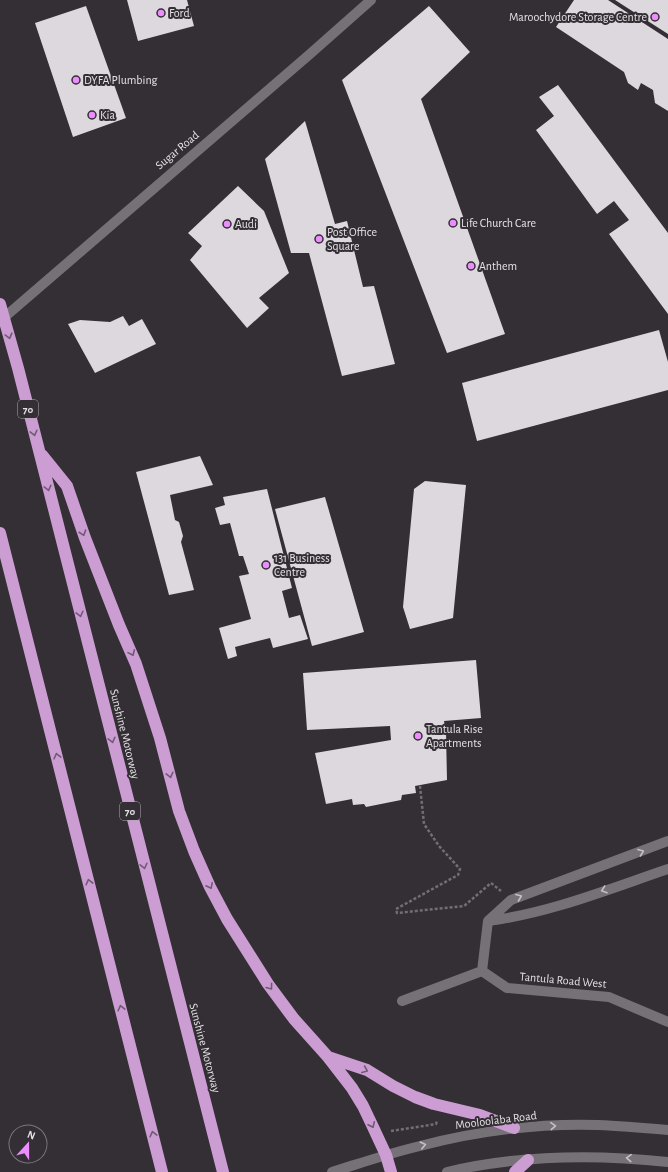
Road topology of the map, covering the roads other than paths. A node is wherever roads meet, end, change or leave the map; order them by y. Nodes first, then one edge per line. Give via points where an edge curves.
1 (370, 0) edge
2 (0, 304) edge
3 (0, 321) edge
4 (39, 450) junction
5 (0, 533) edge
6 (668, 841) edge
7 (668, 869) edge
8 (488, 921) junction
9 (482, 971) junction
10 (402, 1001) dead end
11 (668, 1022) edge
12 (328, 1057) junction
13 (514, 1128) junction
14 (668, 1130) edge
15 (386, 1155) junction
16 (528, 1160) junction
17 (668, 1162) edge
18 (162, 1172) edge
19 (223, 1172) edge
20 (332, 1172) edge
21 (390, 1172) edge
22 (447, 1172) edge
23 (515, 1172) edge

1 - 3 main road, Sugar Road
2 -> 4 highway, Sunshine Motorway / 70
4 -> 12 highway via 67,486 85,538 136,664 160,738 179,811 210,887 268,984 294,1019
4 -> 19 highway, Sunshine Motorway / 70
18 -> 5 highway
8 -> 6 main road via 511,900
7 -> 8 main road via 513,918
8 - 9 main road
9 - 10 main road
9 - 11 main road, Tantula Road West via 507,988 609,997
12 -> 13 highway via 367,1070 415,1097 480,1115
12 -> 15 highway via 345,1077 363,1106
13 -> 14 main road, Mooloolaba Road via 596,1125
15 -> 13 main road, Mooloolaba Road via 463,1136
15 - 20 main road, Mooloolaba Road
15 - 21 highway
17 -> 16 main road via 596,1157
16 - 22 main road
16 - 23 highway

